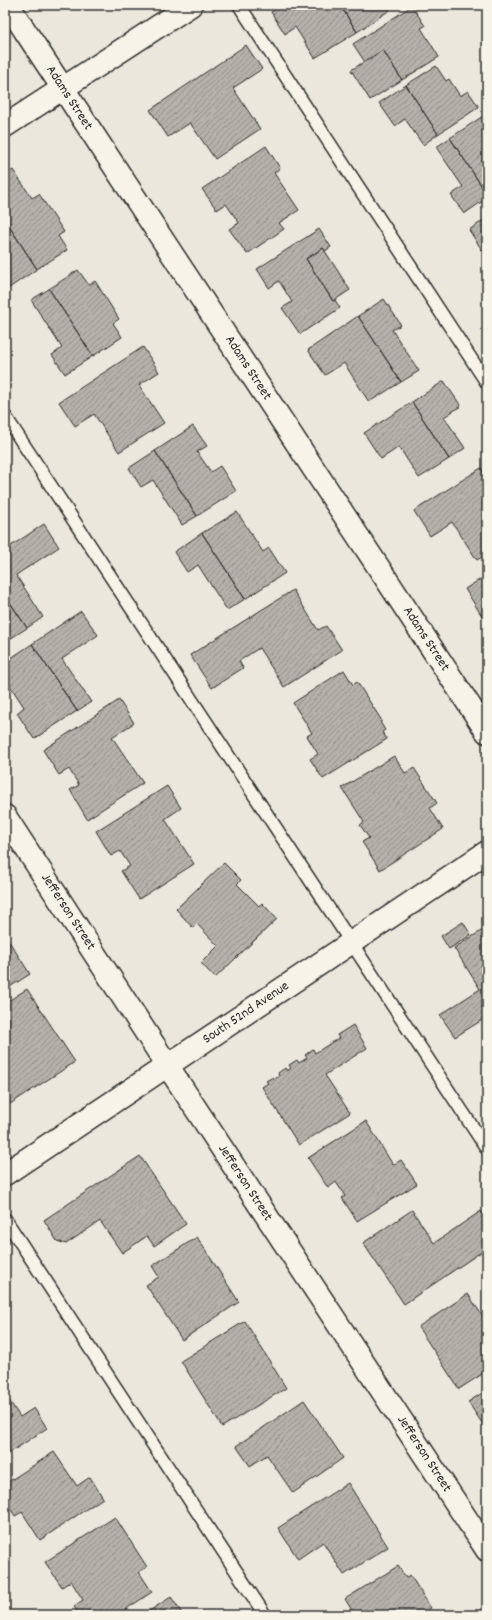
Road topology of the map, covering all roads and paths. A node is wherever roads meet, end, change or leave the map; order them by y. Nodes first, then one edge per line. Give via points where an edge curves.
1 (8, 5) edge
2 (191, 5) edge
3 (239, 5) edge
4 (63, 88) junction
5 (5, 126) edge
6 (487, 383) edge
7 (5, 416) edge
8 (487, 732) edge
9 (5, 816) edge
10 (487, 852) edge
11 (352, 942) junction
12 (167, 1065) junction
13 (487, 1149) edge
14 (5, 1174) edge
15 (5, 1219) edge
16 (487, 1550) edge
17 (265, 1615) edge

1 - 4 street, Adams Street
2 - 4 street
3 - 6 lane
4 - 5 street
4 - 8 street, Adams Street
7 - 11 lane
9 - 12 street, Jefferson Street
10 - 11 street, South 52nd Avenue
11 - 12 street, South 52nd Avenue
11 - 13 lane
12 - 14 street, South 52nd Avenue
12 - 16 street, Jefferson Street
15 - 17 lane

